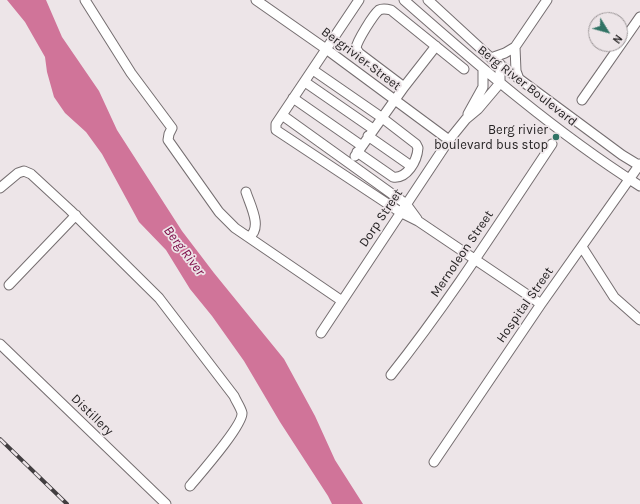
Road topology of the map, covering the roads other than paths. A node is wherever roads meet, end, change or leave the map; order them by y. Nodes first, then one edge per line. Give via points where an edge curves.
1 (85, 0) edge
2 (256, 0) edge
3 (359, 0) edge
4 (404, 0) edge
5 (428, 0) edge
6 (547, 0) edge
7 (268, 3) edge
8 (640, 17) edge
9 (436, 46) junction
10 (515, 47) junction
11 (326, 49) junction
12 (491, 58) junction
13 (500, 64) junction
14 (464, 69) dead end
15 (483, 69) junction
16 (313, 70) junction
17 (519, 79) junction
18 (305, 82) junction
19 (500, 83) junction
20 (404, 87) junction
21 (293, 98) junction
22 (394, 100) junction
23 (582, 100) dead end
24 (282, 115) junction
25 (382, 117) junction
26 (466, 119) junction
27 (371, 133) junction
28 (449, 140) junction
29 (552, 144) dead end
30 (359, 149) junction
31 (350, 163) junction
32 (640, 165) edge
33 (412, 166) junction
34 (342, 174) junction
35 (629, 179) junction
36 (640, 186) edge
37 (0, 188) edge
38 (246, 192) dead end
39 (406, 204) junction
40 (400, 212) junction
41 (76, 216) junction
42 (418, 220) junction
43 (249, 237) junction
44 (582, 246) junction
45 (475, 259) junction
46 (9, 285) dead end
47 (342, 301) junction
48 (541, 304) junction
49 (640, 320) edge
50 (321, 333) dead end
51 (0, 344) edge
52 (391, 375) dead end
53 (434, 462) dead end
54 (190, 486) dead end
55 (166, 504) edge

1 - 43 street via 131,73 172,128 168,140 219,212 235,228
2 - 7 street, Bergrivier Street
3 - 11 street
4 - 15 street, Berg River Boulevard
5 - 12 street, Berg River Boulevard
6 - 10 street
7 - 11 street, Bergrivier Street
8 - 23 street
9 - 14 street
9 - 20 street
9 - 20 street via 391,10 379,10 360,37 356,48
10 - 12 street
10 - 17 street
11 - 16 street
11 - 22 street, Bergrivier Street
12 - 13 street, Berg River Boulevard
13 - 17 street, Berg River Boulevard
13 - 19 street
15 - 19 street, Berg River Boulevard
15 - 26 street, Dorp Street via 483,87
16 - 18 street
16 - 25 street
17 - 32 street, Berg River Boulevard via 622,155
18 - 21 street
18 - 27 street
19 - 26 street, Dorp Street
19 - 35 street, Berg River Boulevard
20 - 22 street
21 - 24 street
21 - 30 street
22 - 25 street
22 - 28 street, Bergrivier Street
24 - 31 street
24 - 34 street via 276,124 276,130
25 - 27 street
25 - 33 street via 416,144 418,153
26 - 28 street, Dorp Street
27 - 30 street
27 - 33 street
28 - 39 street, Dorp Street
29 - 45 street, Mernoleon Street
30 - 31 street
30 - 33 street via 393,177 402,176
31 - 34 street
31 - 39 street
32 - 35 street, Hospital Street
34 - 40 street
35 - 36 street, Berg River Boulevard
35 - 44 street, Hospital Street
37 - 41 street via 24,171 31,174
38 - 43 street via 256,229
39 - 40 street, Dorp Street
39 - 42 street
40 - 42 street
40 - 47 street, Dorp Street
41 - 46 street
41 - 54 street via 159,298 234,396 242,413 233,433
42 - 45 street
43 - 47 street
44 - 48 street, Hospital Street
44 - 49 street via 614,297
45 - 48 street
45 - 52 street, Mernoleon Street
47 - 50 street, Dorp Street
48 - 53 street, Hospital Street
51 - 55 street, Distillery

